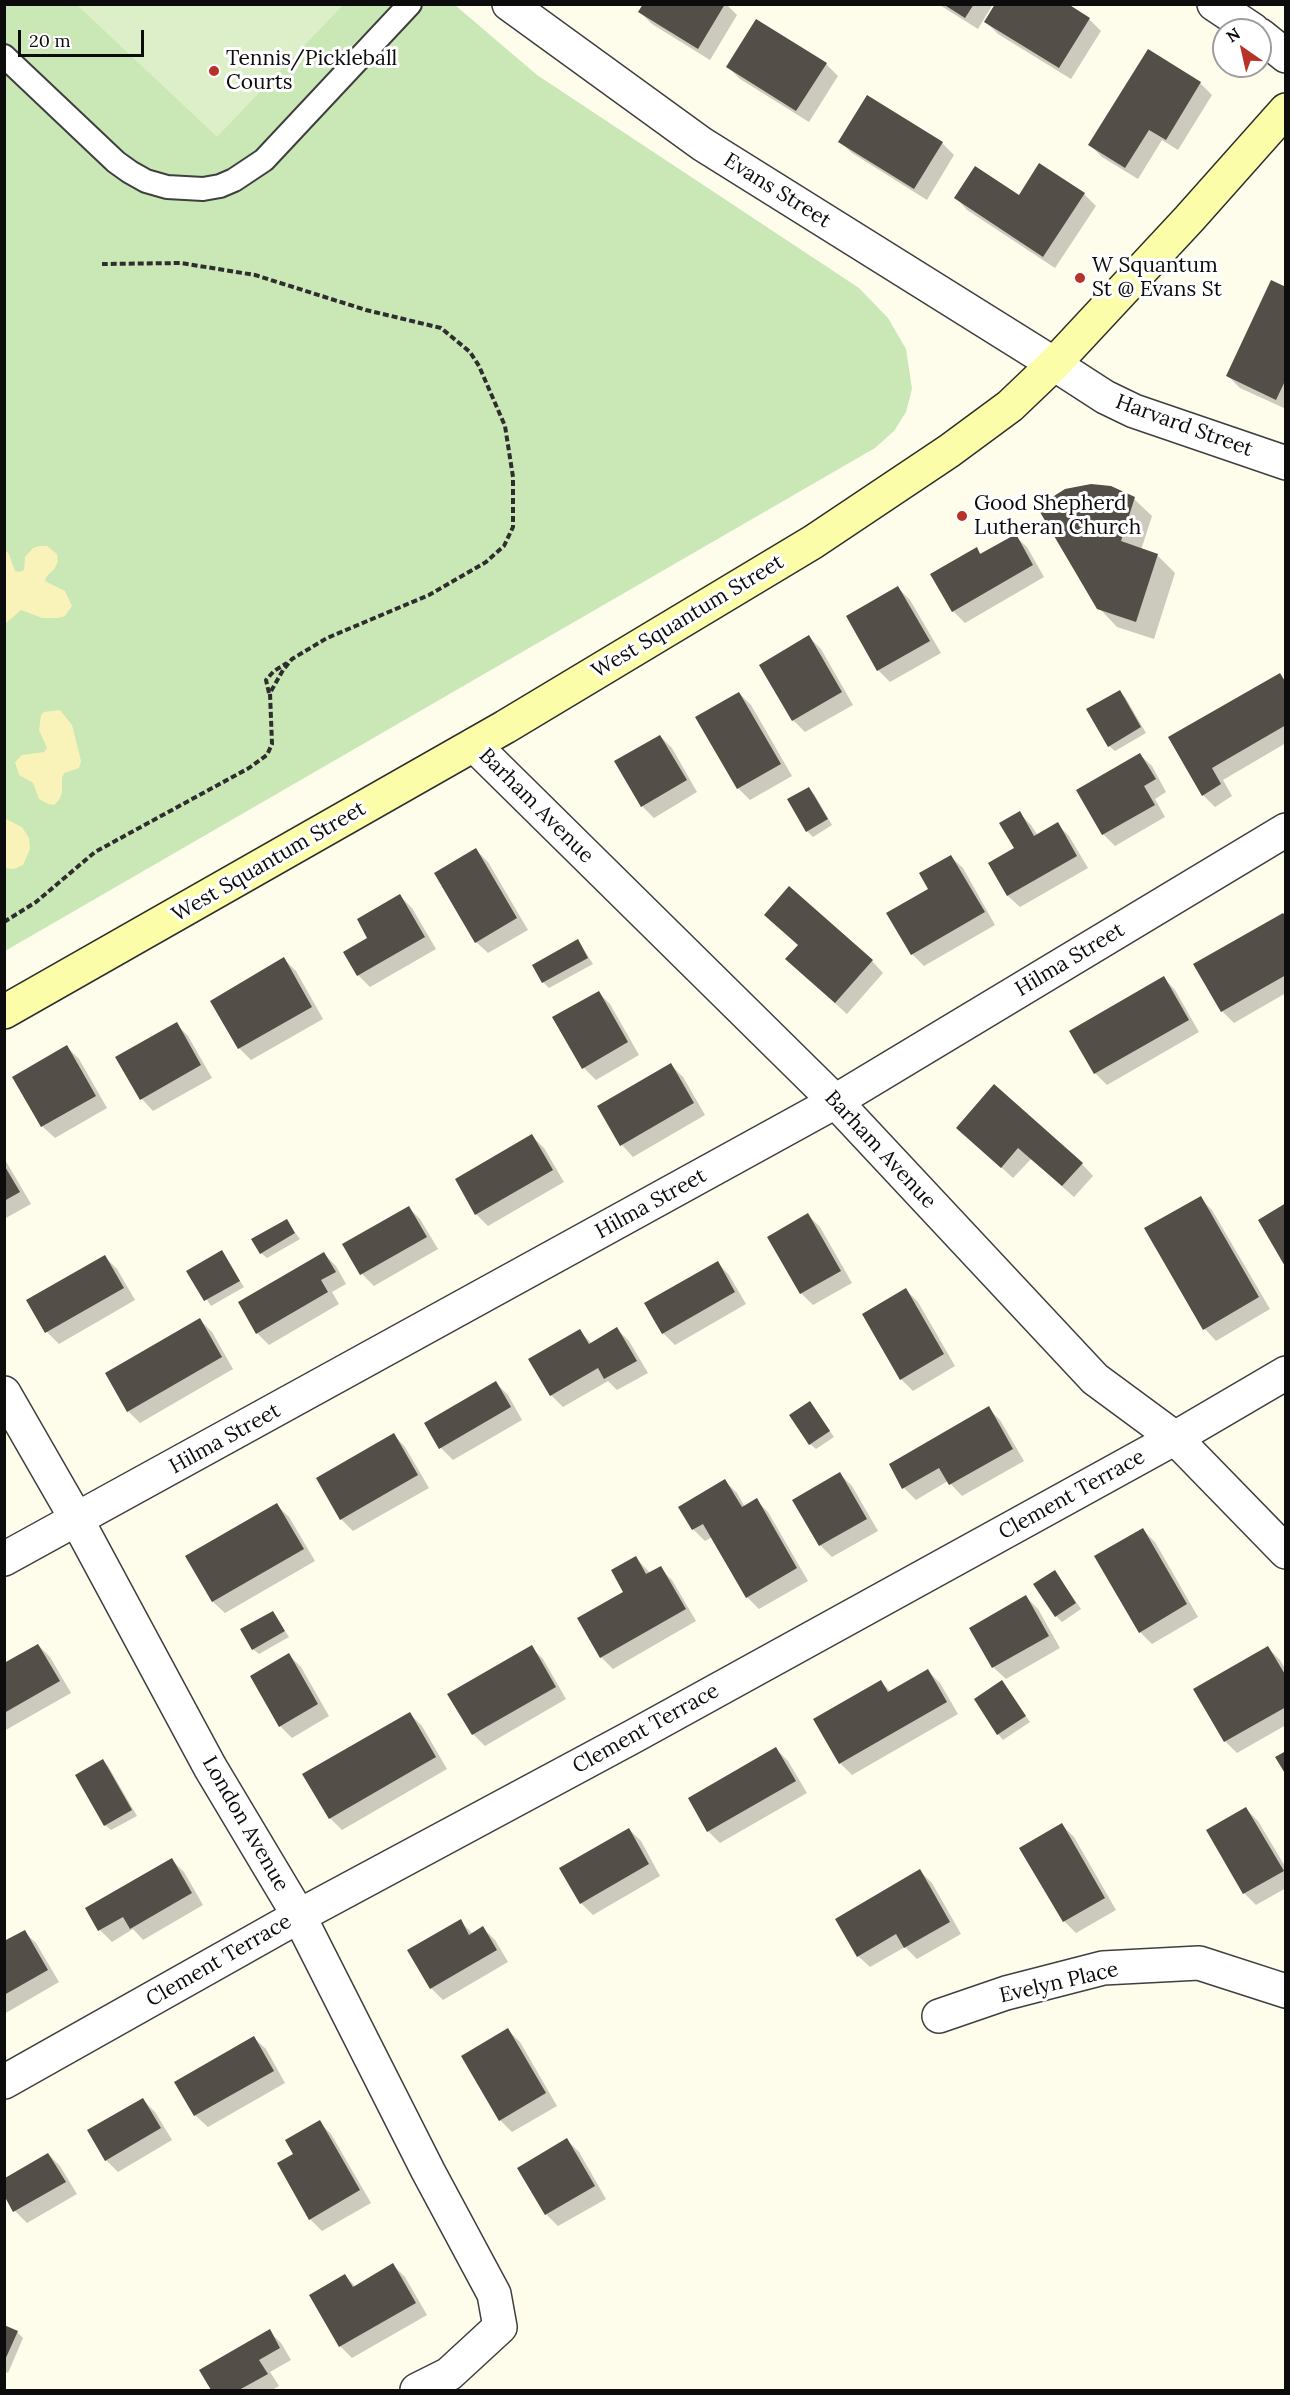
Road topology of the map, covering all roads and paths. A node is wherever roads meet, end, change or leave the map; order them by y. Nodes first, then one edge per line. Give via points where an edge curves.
1 (410, 4) edge
2 (509, 4) edge
3 (1214, 4) edge
4 (1235, 18) edge
5 (1272, 45) edge
6 (4, 56) edge
7 (1286, 56) edge
8 (1286, 110) edge
9 (102, 264) dead end
10 (1054, 364) junction
11 (1286, 463) edge
12 (291, 661) junction
13 (270, 693) junction
14 (474, 746) junction
15 (1286, 830) edge
16 (4, 922) edge
17 (4, 1011) edge
18 (835, 1101) junction
19 (1286, 1373) edge
20 (4, 1393) edge
21 (1175, 1438) junction
22 (77, 1520) junction
23 (1286, 1552) edge
24 (4, 1559) edge
25 (299, 1916) junction
26 (1286, 1991) edge
27 (939, 2016) dead end
28 (4, 2082) edge
29 (417, 2391) edge

1 - 6 lane via 264,160 234,180 203,189 167,187 130,172
2 - 10 street, Evans Street via 667,121
3 - 4 street
5 - 7 street
8 - 10 main road, West Squantum Street
9 - 12 path via 181,263 255,276 441,328 470,352 480,366 505,426 513,477 513,527 504,546 486,562 429,595 327,638
10 - 11 street, Harvard Street via 1134,411
10 - 14 main road, West Squantum Street via 1010,406 850,519
12 - 13 path
12 - 13 path via 266,680
13 - 16 path via 272,744 267,755 95,852 36,902
14 - 17 main road, West Squantum Street
14 - 18 street, Barham Avenue
15 - 18 street, Hilma Street
18 - 21 street, Barham Avenue via 1095,1379
18 - 22 street, Hilma Street
19 - 21 street, Clement Terrace
20 - 22 street, London Avenue
21 - 23 street, Barham Avenue
21 - 25 street, Clement Terrace
22 - 24 street, Hilma Street
22 - 25 street, London Avenue via 210,1767
25 - 28 street, Clement Terrace
25 - 29 street, London Avenue via 494,2294 500,2327 449,2374
26 - 27 street, Evelyn Place via 1199,1963 1103,1968 1006,1993

